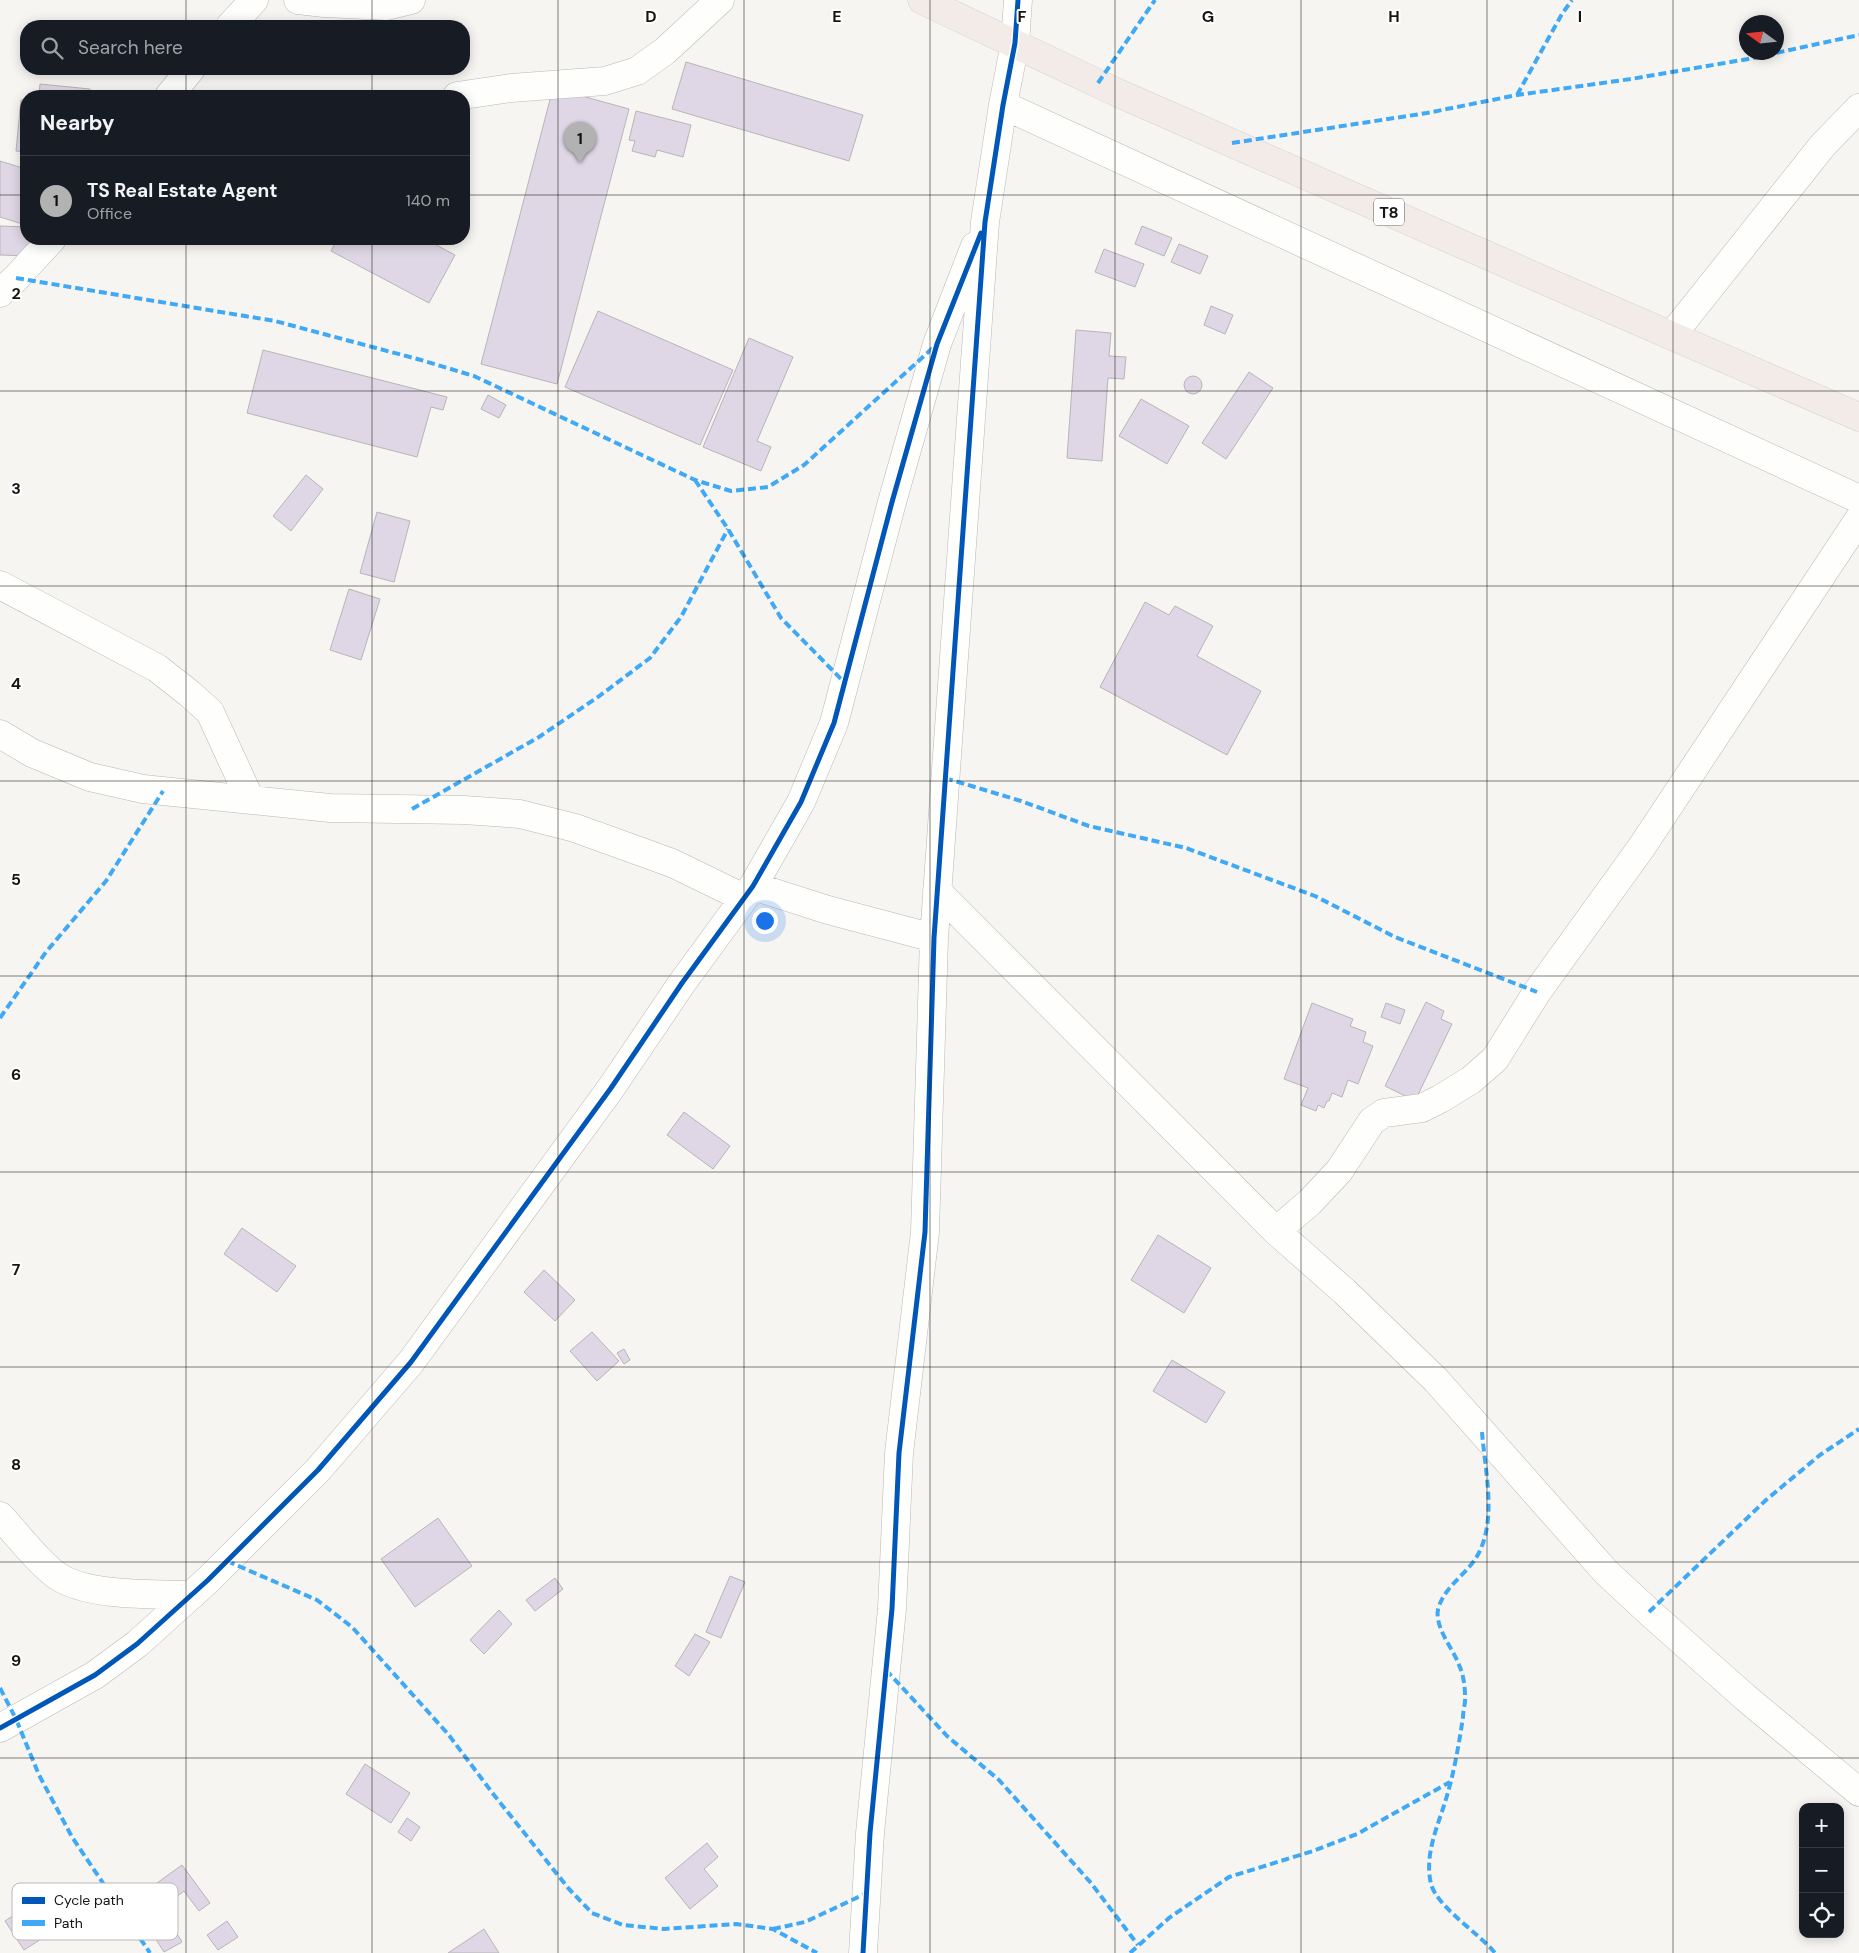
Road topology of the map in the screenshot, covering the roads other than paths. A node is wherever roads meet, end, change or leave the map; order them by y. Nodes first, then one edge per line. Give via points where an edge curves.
1 (254, 0) edge
2 (298, 0) edge
3 (411, 0) edge
4 (720, 0) edge
5 (922, 0) edge
6 (1018, 0) edge
7 (236, 20) edge
8 (1015, 43) junction
9 (186, 75) edge
10 (174, 90) edge
11 (470, 94) edge
12 (1003, 105) junction
13 (1859, 108) edge
14 (985, 222) junction
15 (46, 245) edge
16 (0, 293) edge
17 (1672, 335) junction
18 (1859, 417) edge
19 (1859, 499) edge
20 (1859, 519) edge
21 (0, 585) edge
22 (0, 734) edge
23 (250, 799) junction
24 (937, 891) junction
25 (748, 892) junction
26 (934, 938) junction
27 (1276, 1231) junction
28 (0, 1516) edge
29 (192, 1595) junction
30 (0, 1728) edge
31 (1859, 1792) edge
32 (863, 1953) edge

1 - 7 street
2 - 3 street via 387,6
4 - 11 street via 666,51 637,71 605,81
5 - 8 main road, T8
6 - 8 street
8 - 12 street
8 - 17 main road, T8 via 1116,92
9 - 10 street
12 - 14 street
12 - 19 street
13 - 17 street via 1823,145
14 - 24 street
14 - 25 street via 936,344 834,723 801,802
15 - 16 street
17 - 18 main road, T8
20 - 27 street via 1640,848 1537,992 1495,1059 1471,1080 1440,1099 1422,1108 1384,1113 1372,1121 1339,1170 1310,1202
21 - 23 street via 157,668 190,694 210,712
22 - 23 street via 32,753 90,777 143,789
23 - 25 street via 330,808 520,814 575,828
24 - 26 street
24 - 27 street
25 - 26 street
25 - 29 street via 611,1088 411,1362 318,1470
26 - 32 street via 925,1232 899,1452 892,1609 870,1832
27 - 31 street via 1436,1380 1606,1572 1746,1698
28 - 29 street via 56,1575 73,1584 112,1592
29 - 30 street via 137,1644 95,1675

